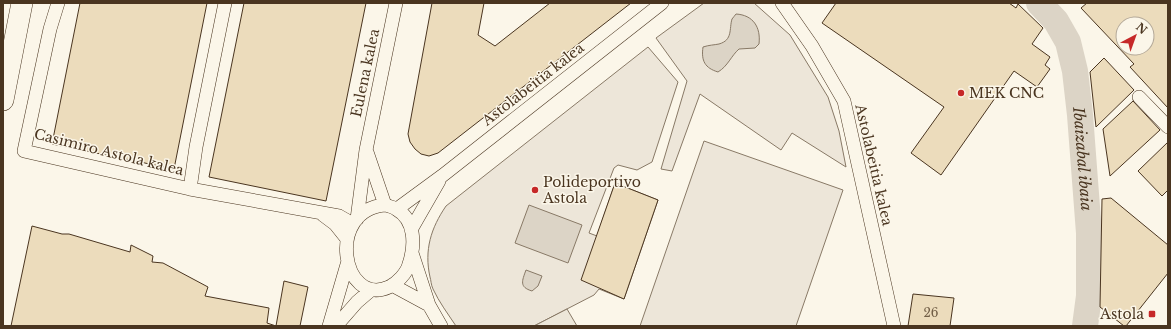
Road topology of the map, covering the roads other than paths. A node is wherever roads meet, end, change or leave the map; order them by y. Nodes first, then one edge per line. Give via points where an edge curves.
1 (22, 3) edge
2 (58, 3) edge
3 (225, 3) edge
4 (396, 3) edge
5 (662, 3) edge
6 (782, 3) edge
7 (1139, 97) dead end
8 (3, 100) edge
9 (1168, 127) edge
10 (366, 150) junction
11 (442, 176) junction
12 (190, 189) junction
13 (391, 207) junction
14 (322, 214) junction
15 (355, 221) junction
16 (412, 228) junction
17 (347, 239) junction
18 (412, 253) junction
19 (348, 261) junction
20 (392, 285) junction
21 (372, 290) junction
22 (429, 305) junction
23 (329, 326) edge
24 (336, 326) edge
25 (441, 326) edge
26 (894, 326) edge

1 - 8 main road
2 - 12 street, Casimiro Astola kalea via 24,151
3 - 12 street, Casimiro Astola kalea
4 - 10 street, Eulena kalea
5 - 11 street, Astolabeitia kalea
6 - 26 street, Astolabeitia kalea via 812,46 844,101
7 - 9 street
10 - 13 street
10 - 15 street, Eulena kalea
11 - 13 street, Astolabeitia kalea
11 - 16 street, Astolabeitia kalea
12 - 14 street, Casimiro Astola kalea
13 - 15 street via 375,206 366,210
13 - 16 street via 405,217
14 - 15 street, Casimiro Astola kalea
14 - 17 street, Casimiro Astola kalea via 335,224
15 - 17 street
16 - 18 street
17 - 19 street
18 - 20 street via 408,267 401,278
18 - 22 street
19 - 21 street via 355,278
19 - 23 street
20 - 21 street
20 - 22 street
21 - 24 street via 357,302
22 - 25 street

